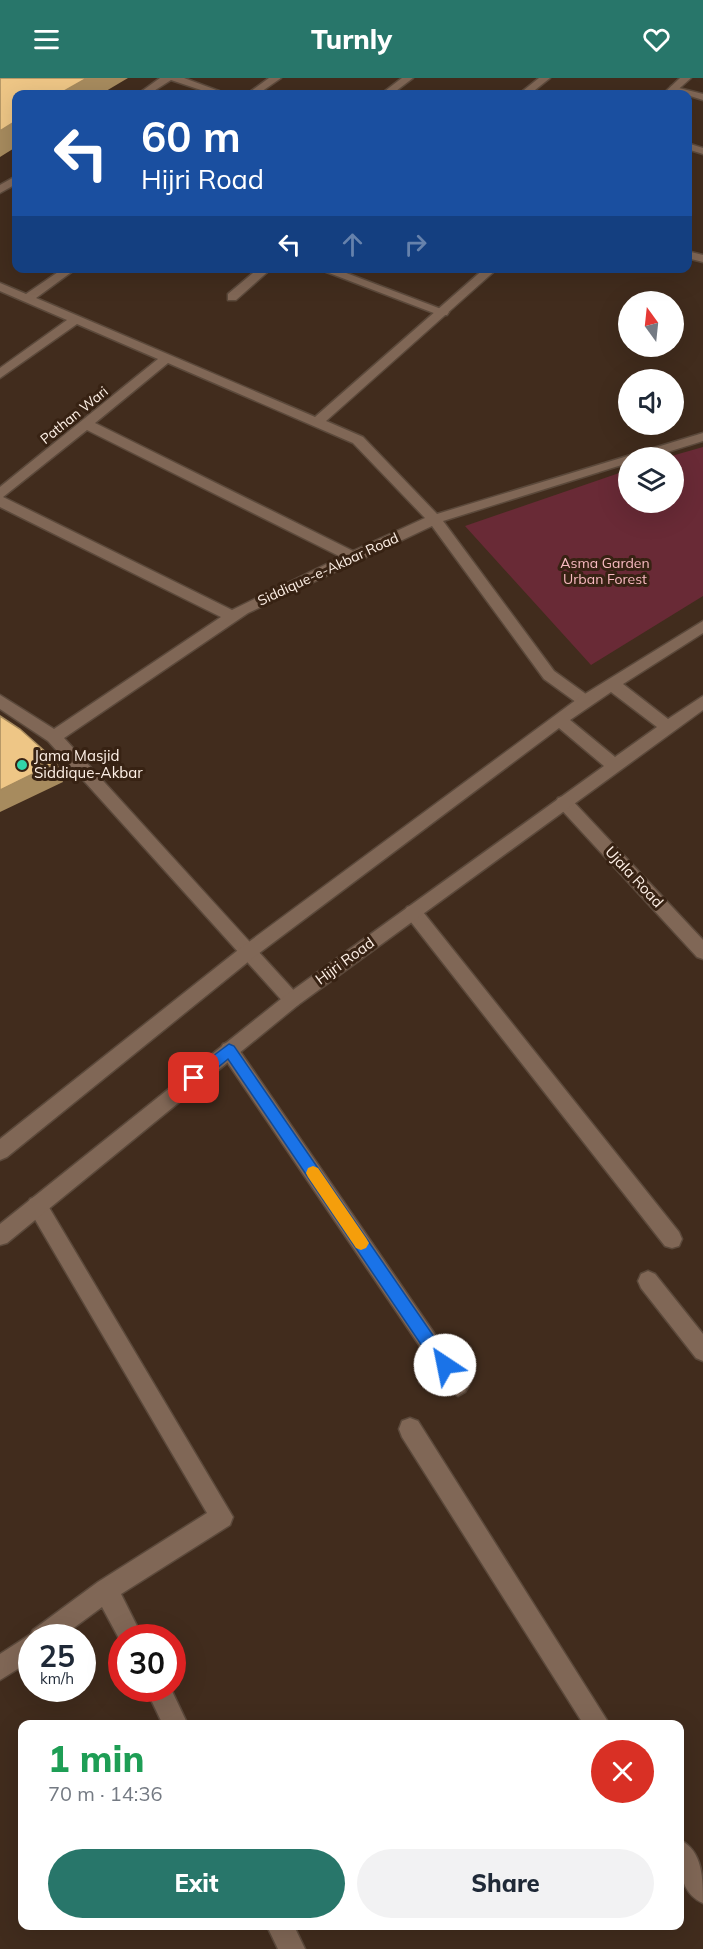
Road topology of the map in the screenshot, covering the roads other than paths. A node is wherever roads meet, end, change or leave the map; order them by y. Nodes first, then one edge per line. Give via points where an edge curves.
1 (167, 78) edge
2 (174, 78) edge
3 (276, 78) edge
4 (408, 78) edge
5 (545, 78) edge
6 (686, 78) edge
7 (149, 90) edge
8 (210, 90) edge
9 (258, 90) edge
10 (392, 90) edge
11 (529, 90) edge
12 (672, 90) edge
13 (65, 273) edge
14 (261, 273) edge
15 (335, 273) edge
16 (487, 273) edge
17 (0, 287) edge
18 (232, 297) dead end
19 (27, 299) junction
20 (443, 312) junction
21 (76, 319) junction
22 (167, 358) junction
23 (0, 374) edge
24 (317, 422) junction
25 (86, 424) junction
26 (703, 437) edge
27 (668, 447) edge
28 (618, 462) edge
29 (0, 494) edge
30 (0, 501) edge
31 (434, 519) junction
32 (353, 557) junction
33 (232, 616) junction
34 (703, 626) edge
35 (612, 684) junction
36 (0, 700) edge
37 (585, 701) junction
38 (703, 702) edge
39 (560, 720) junction
40 (668, 727) junction
41 (54, 737) junction
42 (615, 766) junction
43 (564, 802) junction
44 (412, 912) junction
45 (248, 952) junction
46 (703, 952) edge
47 (292, 1000) junction
48 (229, 1050) junction
49 (0, 1151) edge
50 (37, 1205) junction
51 (0, 1236) edge
52 (672, 1239) dead end
53 (648, 1281) dead end
54 (703, 1351) edge
55 (458, 1385) dead end
56 (410, 1429) dead end
57 (106, 1590) junction
58 (60, 1624) edge
59 (124, 1624) edge
60 (18, 1655) edge
61 (0, 1668) edge
62 (164, 1702) edge
63 (174, 1720) edge
64 (595, 1720) edge
65 (684, 1859) edge
66 (703, 1890) edge
67 (282, 1930) edge
68 (292, 1949) edge

1 - 7 street
2 - 8 street
3 - 9 street
4 - 10 street
5 - 11 street
6 - 12 street
13 - 19 street
14 - 18 street
15 - 20 street
16 - 20 street
17 - 19 street
19 - 21 street
20 - 24 street
21 - 22 street
21 - 23 street
22 - 24 street
22 - 25 street, Pathan Wari
24 - 31 street via 358,440
25 - 29 street, Pathan Wari
25 - 32 street
26 - 27 street, Siddique-e-Akbar Road
28 - 31 street, Siddique-e-Akbar Road
30 - 33 street
31 - 32 street, Siddique-e-Akbar Road
31 - 37 street via 549,675
32 - 33 street, Siddique-e-Akbar Road
33 - 41 street, Siddique-e-Akbar Road
34 - 35 street
35 - 37 street
35 - 40 street
36 - 41 street
37 - 39 street
38 - 40 street, Hijri Road
39 - 42 street
39 - 45 street
40 - 42 street, Hijri Road
41 - 45 street
42 - 43 street, Hijri Road
43 - 44 street, Hijri Road
43 - 46 street, Ujala Road
44 - 47 street, Hijri Road
44 - 52 street
45 - 47 street
45 - 49 street
47 - 48 street, Hijri Road
48 - 50 street, Hijri Road
48 - 55 street
50 - 51 street, Hijri Road
50 - 57 street via 222,1517
53 - 54 street
56 - 64 street
57 - 58 street
57 - 59 street
60 - 61 street
62 - 63 street
65 - 66 street
67 - 68 street

